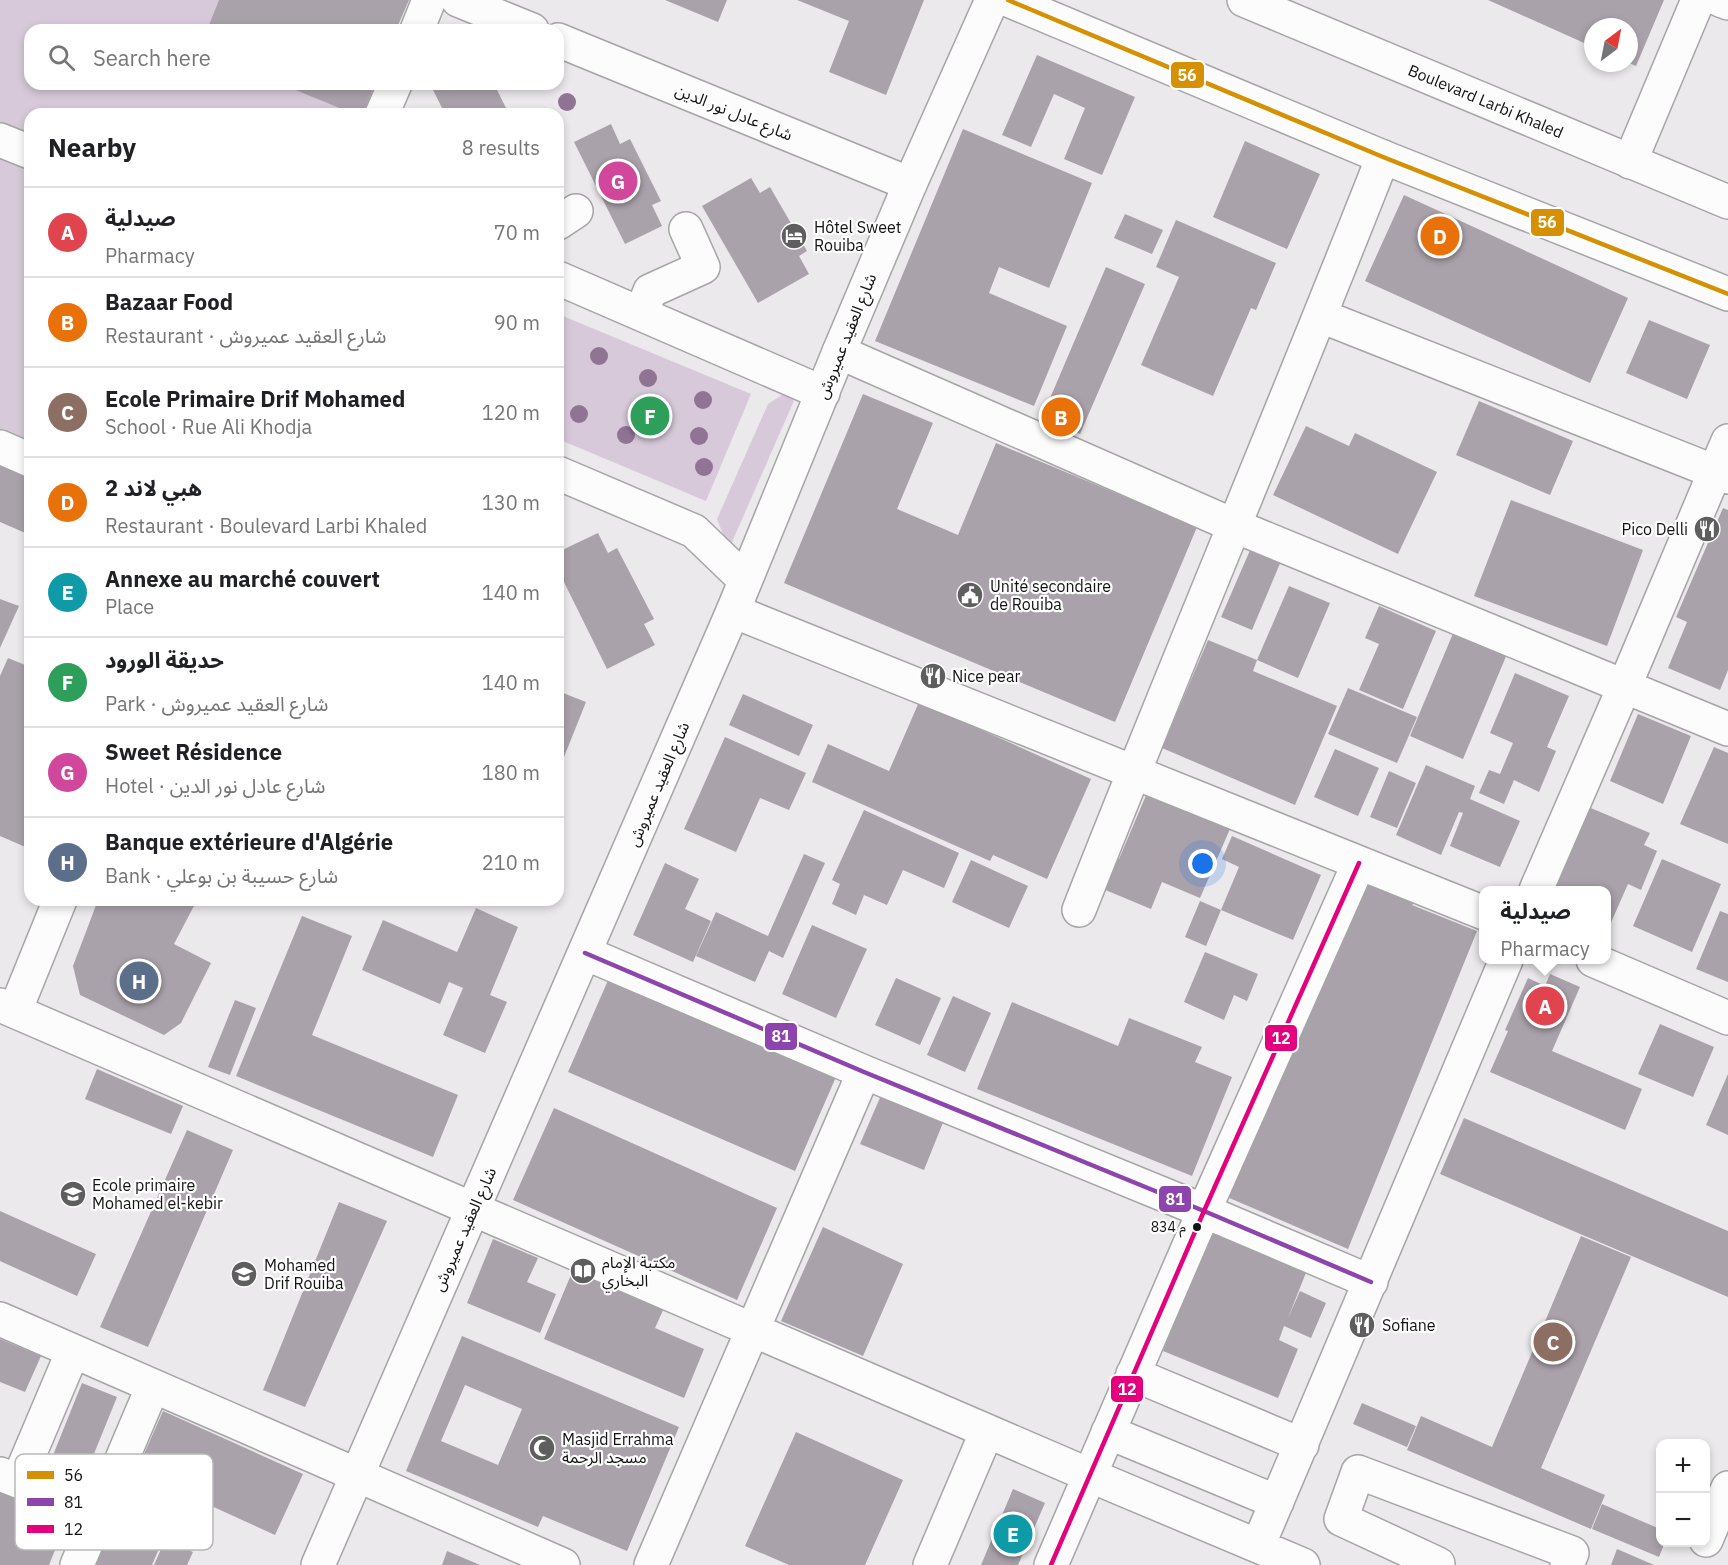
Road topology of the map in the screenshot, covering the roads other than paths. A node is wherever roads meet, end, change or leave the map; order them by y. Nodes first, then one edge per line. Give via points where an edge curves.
1 (429, 0) edge
2 (458, 0) edge
3 (993, 0) edge
4 (1008, 0) edge
5 (1244, 0) edge
6 (1698, 0) edge
7 (1720, 0) edge
8 (1728, 3) edge
9 (419, 24) edge
10 (517, 24) edge
11 (564, 42) edge
12 (392, 90) edge
13 (385, 108) edge
14 (0, 140) edge
15 (24, 150) edge
16 (1383, 157) junction
17 (1630, 162) junction
18 (910, 184) junction
19 (1724, 196) edge
20 (686, 229) dead end
21 (564, 281) edge
22 (1728, 294) edge
23 (641, 314) junction
24 (1321, 316) junction
25 (838, 352) junction
26 (823, 393) junction
27 (1728, 441) edge
28 (0, 447) edge
29 (24, 457) edge
30 (1721, 474) edge
31 (564, 476) edge
32 (1235, 526) junction
33 (745, 580) junction
34 (733, 611) junction
35 (1625, 685) junction
36 (1728, 729) edge
37 (1134, 772) junction
38 (1359, 863) junction
39 (1538, 886) edge
40 (57, 906) edge
41 (1079, 910) dead end
42 (1479, 911) edge
43 (585, 953) junction
44 (1504, 964) edge
45 (1602, 964) edge
46 (7, 1008) edge
47 (1728, 1018) edge
48 (864, 1072) junction
49 (474, 1208) junction
50 (1204, 1211) junction
51 (1371, 1282) junction
52 (0, 1319) edge
53 (753, 1330) junction
54 (73, 1351) junction
55 (1133, 1374) junction
56 (153, 1386) junction
57 (987, 1431) junction
58 (1108, 1432) junction
59 (1302, 1444) junction
60 (29, 1454) edge
61 (124, 1454) edge
62 (0, 1474) edge
63 (1089, 1475) junction
64 (356, 1476) junction
65 (15, 1480) edge
66 (1728, 1488) edge
67 (1277, 1502) junction
68 (1710, 1529) edge
69 (1258, 1546) junction
70 (1702, 1547) edge
71 (83, 1550) edge
72 (77, 1565) edge
73 (318, 1565) edge
74 (563, 1565) edge
75 (651, 1565) edge
76 (930, 1565) edge
77 (1051, 1565) edge
78 (1303, 1565) edge
79 (1438, 1565) edge
80 (1568, 1565) edge
81 (1695, 1565) edge

1 - 9 street
2 - 10 street
3 - 18 street, شارع العقيد عميروش
4 - 16 street
5 - 17 street, Boulevard Larbi Khaled
6 - 17 street
7 - 8 street
11 - 18 street, شارع عادل نور الدين
12 - 13 street
14 - 15 street
16 - 22 street
16 - 24 street
17 - 19 street, Boulevard Larbi Khaled
18 - 25 street, شارع العقيد عميروش
20 - 23 street via 703,267 650,291
21 - 23 street
23 - 26 street
24 - 30 street
24 - 32 street
25 - 26 street, شارع العقيد عميروش
25 - 32 street
26 - 33 street, شارع العقيد عميروش
27 - 30 street
28 - 29 street
30 - 35 street
31 - 33 street via 694,531
32 - 35 street
32 - 37 street
33 - 34 street, شارع العقيد عميروش
34 - 37 street
34 - 43 street, شارع العقيد عميروش
35 - 36 street
35 - 39 street
37 - 38 street
37 - 41 street
38 - 42 street
38 - 50 street
40 - 46 street
43 - 48 street
43 - 49 street, شارع العقيد عميروش
44 - 51 street
45 - 47 street
46 - 49 street
48 - 50 street
48 - 53 street
49 - 53 street
49 - 64 street, شارع العقيد عميروش
50 - 51 street
50 - 55 street
51 - 59 street
52 - 54 street
53 - 57 street
53 - 75 street
54 - 56 street
54 - 60 street
55 - 58 street
55 - 59 street
56 - 61 street
56 - 64 street
57 - 63 street
57 - 76 street
58 - 63 street
58 - 67 street
59 - 67 street
62 - 65 street
63 - 69 street
63 - 77 street
64 - 73 street, شارع العقيد عميروش
64 - 74 street
66 - 68 street
67 - 69 street
69 - 78 street
70 - 81 street
71 - 72 street
79 - 80 street via 1341,1519 1358,1472 1572,1553

